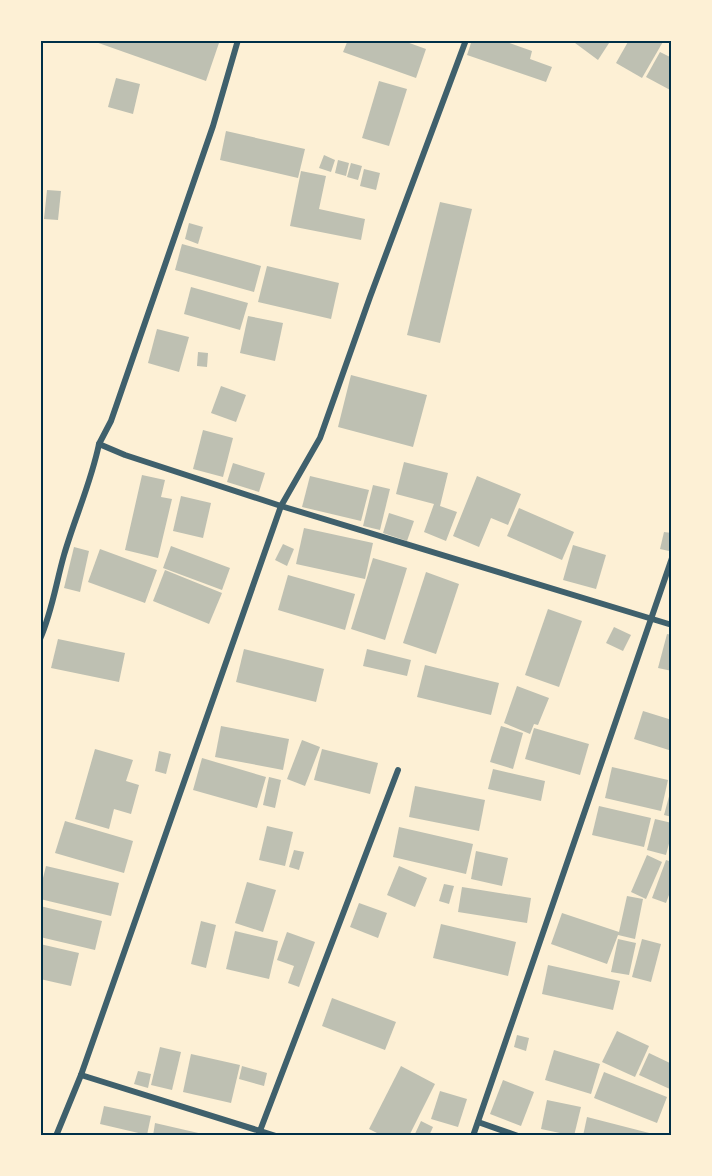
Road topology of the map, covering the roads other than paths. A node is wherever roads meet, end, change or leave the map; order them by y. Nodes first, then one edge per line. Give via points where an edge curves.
1 (238, 40) edge
2 (466, 40) edge
3 (99, 444) junction
4 (281, 506) junction
5 (672, 558) edge
6 (650, 617) junction
7 (672, 625) edge
8 (40, 639) edge
9 (398, 770) dead end
10 (81, 1075) junction
11 (478, 1122) junction
12 (259, 1133) edge
13 (56, 1136) edge
14 (276, 1136) edge
15 (473, 1136) edge
16 (518, 1136) edge

1 - 3 street via 213,126 111,421
2 - 4 street via 320,438
3 - 4 street
3 - 8 street
4 - 6 street
4 - 10 street
5 - 6 street
6 - 7 street
6 - 11 street
9 - 12 street
10 - 12 street
10 - 13 street
11 - 15 street
11 - 16 street
12 - 14 street

